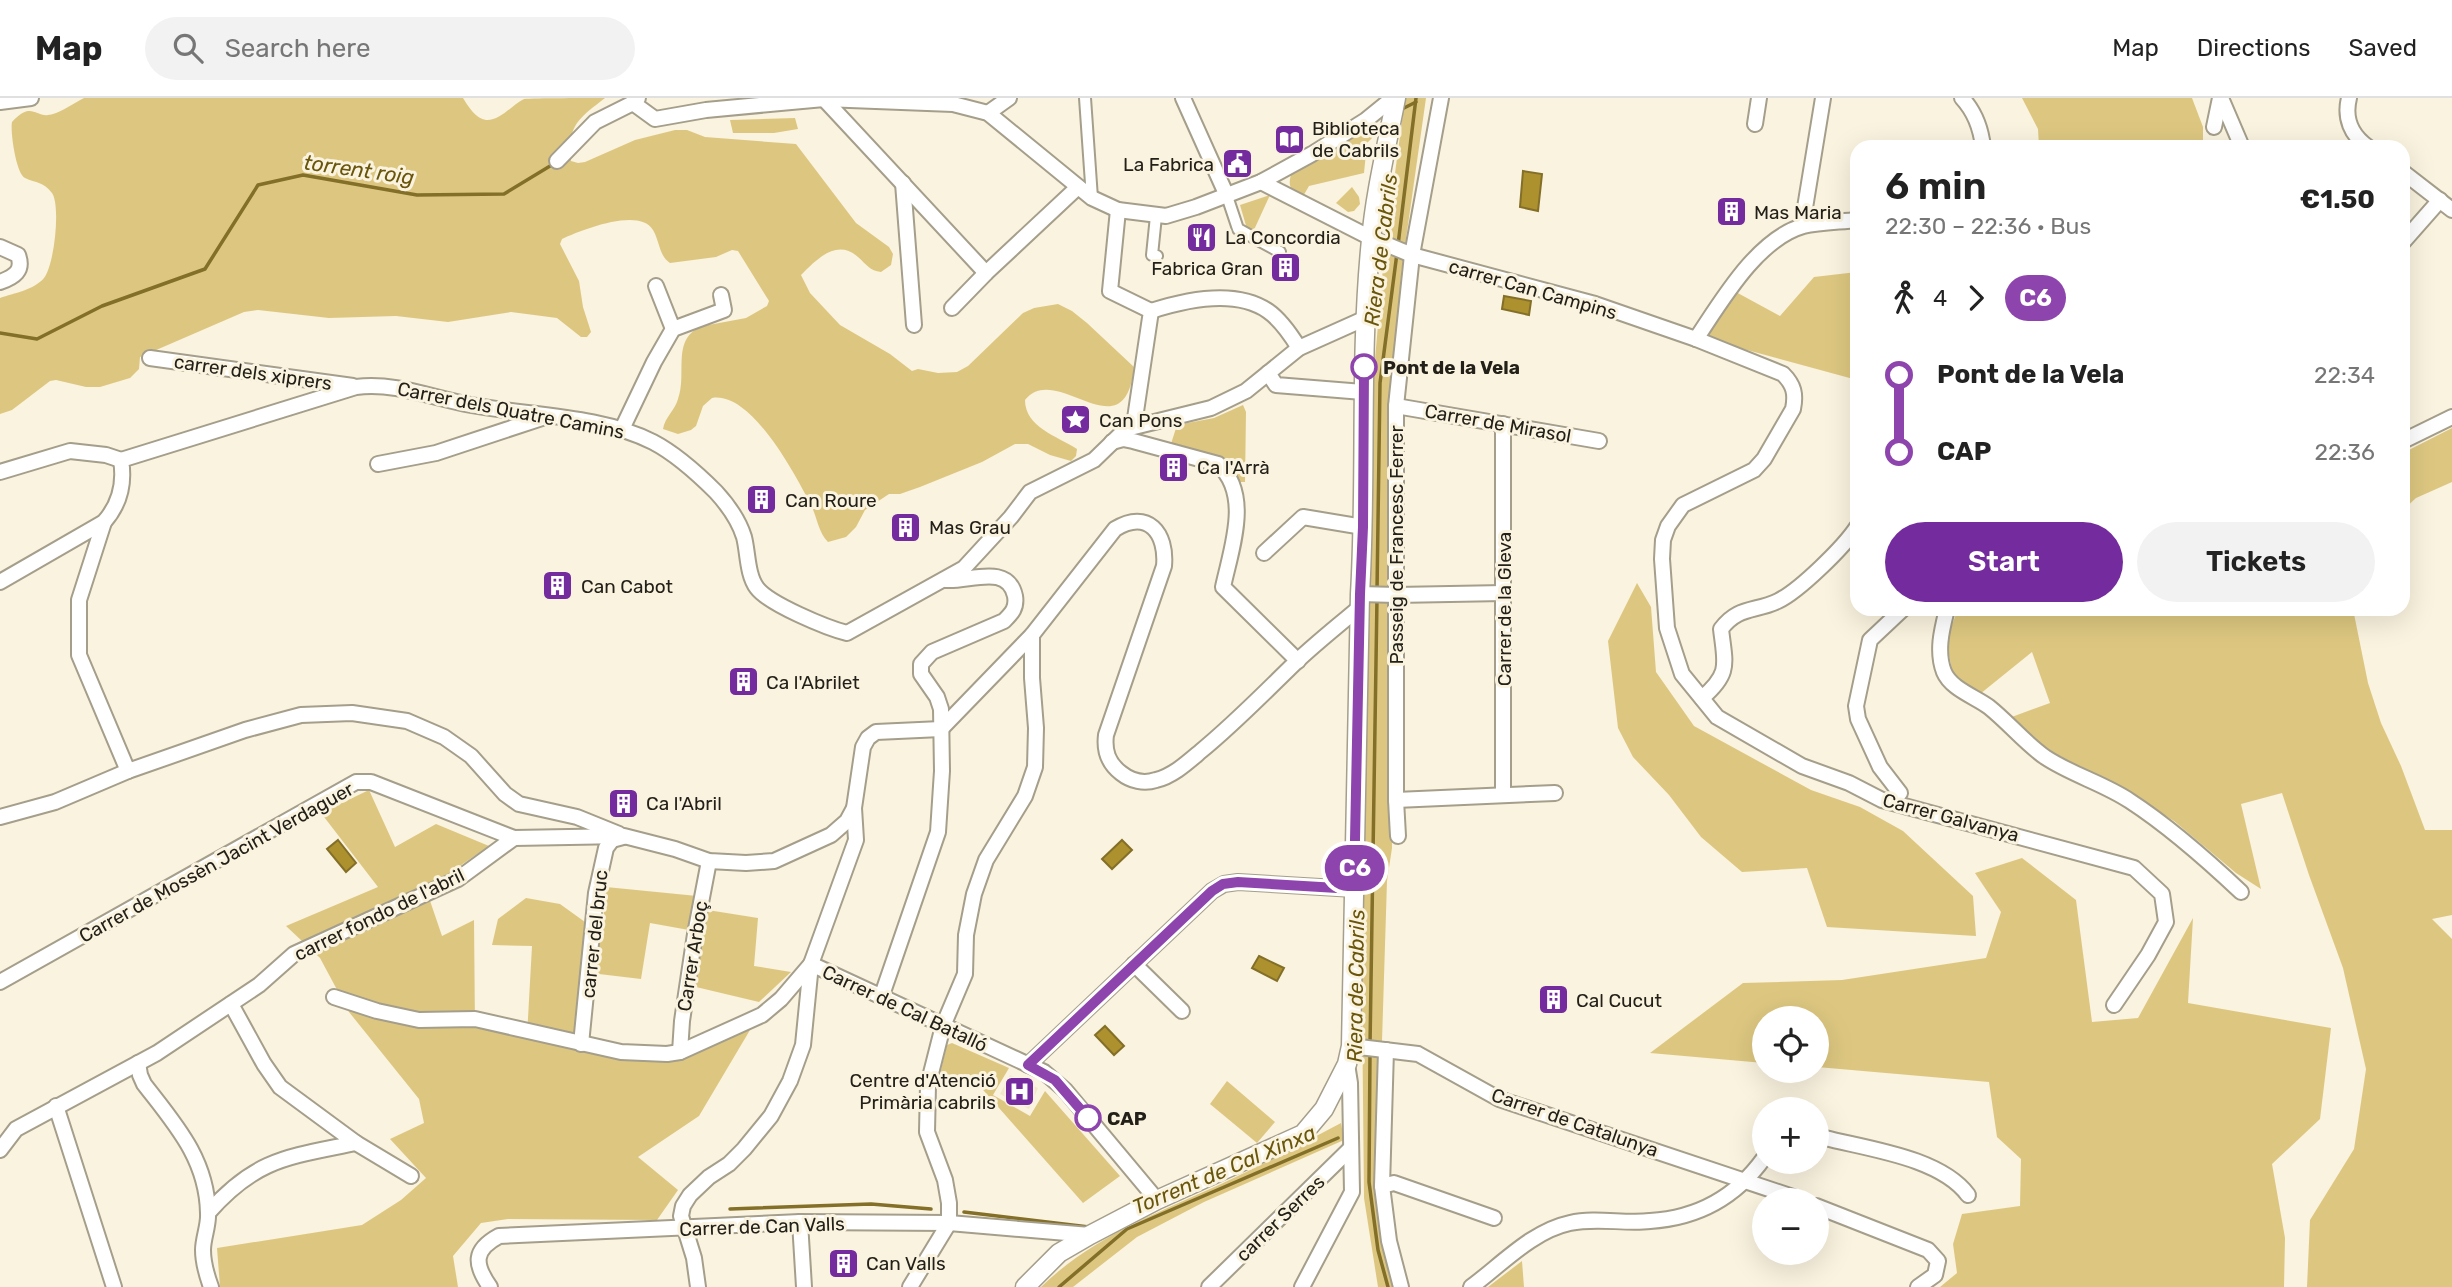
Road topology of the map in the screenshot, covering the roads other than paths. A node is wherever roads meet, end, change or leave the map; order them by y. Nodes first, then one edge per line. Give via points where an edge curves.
1 (31, 98) edge
2 (1009, 98) edge
3 (1085, 98) edge
4 (1183, 98) edge
5 (1394, 98) edge
6 (1441, 98) edge
7 (1759, 98) edge
8 (1823, 98) edge
9 (1962, 98) edge
10 (2221, 98) edge
11 (2349, 98) edge
12 (824, 99) edge
13 (635, 101) edge
14 (0, 102) edge
15 (988, 113) junction
16 (1755, 124) dead end
17 (2214, 127) dead end
18 (1982, 140) edge
19 (2239, 140) edge
20 (2359, 140) edge
21 (557, 161) dead end
22 (2410, 177) edge
23 (1268, 181) junction
24 (903, 184) junction
25 (1078, 187) junction
26 (1227, 196) junction
27 (1092, 198) junction
28 (2440, 200) junction
29 (1118, 210) junction
30 (2452, 210) edge
31 (1156, 216) junction
32 (1850, 221) edge
33 (1802, 226) junction
34 (2410, 234) edge
35 (1376, 240) junction
36 (0, 247) edge
37 (1280, 252) dead end
38 (1408, 253) junction
39 (1157, 256) dead end
40 (986, 273) junction
41 (0, 282) edge
42 (656, 286) dead end
43 (721, 295) dead end
44 (952, 308) dead end
45 (1151, 311) junction
46 (1366, 318) junction
47 (914, 325) dead end
48 (673, 329) junction
49 (1696, 339) junction
50 (1299, 348) junction
51 (150, 358) dead end
52 (1268, 373) junction
53 (356, 387) junction
54 (1363, 392) junction
55 (1396, 406) junction
56 (548, 416) junction
57 (2452, 417) edge
58 (1503, 424) junction
59 (1134, 425) junction
60 (622, 429) junction
61 (2410, 438) edge
62 (1599, 441) dead end
63 (1112, 442) junction
64 (121, 460) junction
65 (378, 464) dead end
66 (0, 472) edge
67 (104, 522) junction
68 (1363, 527) junction
69 (1850, 535) edge
70 (66, 544) junction
71 (1264, 553) dead end
72 (90, 566) junction
73 (946, 580) junction
74 (0, 582) edge
75 (1504, 593) junction
76 (1392, 595) junction
77 (1363, 598) junction
78 (1896, 616) edge
79 (1945, 616) edge
80 (1032, 635) junction
81 (1298, 661) junction
82 (1702, 698) junction
83 (941, 729) junction
84 (128, 771) junction
85 (1555, 793) dead end
86 (1503, 795) junction
87 (1396, 800) junction
88 (1891, 802) junction
89 (854, 808) junction
90 (0, 817) edge
91 (624, 836) junction
92 (1398, 836) dead end
93 (514, 838) junction
94 (709, 861) junction
95 (1354, 889) junction
96 (2241, 892) dead end
97 (811, 964) junction
98 (1134, 964) junction
99 (0, 982) edge
100 (882, 995) junction
101 (334, 997) dead end
102 (231, 1004) junction
103 (2114, 1005) dead end
104 (1182, 1011) dead end
105 (943, 1027) junction
106 (582, 1044) junction
107 (1356, 1046) junction
108 (1383, 1050) junction
109 (680, 1052) junction
110 (138, 1063) junction
111 (1347, 1064) junction
112 (1028, 1065) junction
113 (56, 1106) junction
114 (1829, 1139) edge
115 (2, 1140) edge
116 (356, 1143) junction
117 (1350, 1149) junction
118 (1752, 1173) edge
119 (411, 1176) dead end
120 (1746, 1180) junction
121 (1382, 1186) junction
122 (1768, 1188) edge
123 (1968, 1195) dead end
124 (1157, 1200) junction
125 (1829, 1211) edge
126 (208, 1213) junction
127 (1494, 1218) dead end
128 (800, 1222) junction
129 (949, 1223) junction
130 (684, 1229) junction
131 (1090, 1235) junction
132 (114, 1287) edge
133 (211, 1287) edge
134 (490, 1287) edge
135 (698, 1287) edge
136 (804, 1287) edge
137 (910, 1287) edge
138 (1025, 1287) edge
139 (1209, 1287) edge
140 (1302, 1287) edge
141 (1401, 1287) edge
142 (1471, 1287) edge
143 (1918, 1287) edge

1 - 14 street
2 - 15 street
3 - 27 street
4 - 26 street
5 - 23 street
5 - 35 street
6 - 38 street, Passeig de Francesc Ferrer
7 - 16 street
8 - 33 street
9 - 18 street via 1975,116
10 - 17 street
10 - 19 street
11 - 20 street via 2345,112
12 - 13 street via 655,119
12 - 15 street via 953,104
12 - 24 street
13 - 21 street via 595,122
15 - 25 street
22 - 28 street
23 - 26 street
23 - 35 street, carrer Can Campins
24 - 40 street
24 - 47 street
25 - 27 street
25 - 40 street
26 - 31 street
26 - 37 street via 1238,229
27 - 29 street
28 - 30 street
28 - 34 street
29 - 31 street
29 - 45 street via 1110,291
31 - 39 street via 1152,255
32 - 33 street
33 - 49 street via 1779,238 1739,276
35 - 38 street, carrer Can Campins
35 - 46 street
36 - 41 street via 18,255 21,264 12,278
38 - 49 street, carrer Can Campins via 1595,304
38 - 55 street, Passeig de Francesc Ferrer
40 - 44 street
42 - 48 street
43 - 48 street via 724,310
45 - 50 street via 1175,303 1251,302 1270,312
45 - 59 street
46 - 50 street, Carrer dels Quatre Camins
46 - 54 street
48 - 60 street
49 - 82 street, Carrer Galvanya via 1783,374 1792,383 1795,400 1754,470 1683,505 1663,540 1667,628 1682,674
50 - 52 street, Carrer dels Quatre Camins
51 - 53 street, carrer dels xiprers
52 - 54 street via 1276,385
52 - 59 street, Carrer dels Quatre Camins via 1246,391 1211,408
53 - 56 street, Carrer dels Quatre Camins via 393,387
53 - 64 street, Carrer dels Quatre Camins
54 - 68 street
55 - 58 street, Carrer de Mirasol
55 - 76 street, Passeig de Francesc Ferrer
56 - 60 street, Carrer dels Quatre Camins
56 - 65 street via 436,453
57 - 61 street
58 - 62 street, Carrer de Mirasol
58 - 75 street, Carrer de la Gleva
59 - 63 street, Carrer dels Quatre Camins
60 - 73 street, Carrer dels Quatre Camins via 671,453 718,494 743,534 752,579 772,601 847,633
63 - 73 street, Carrer dels Quatre Camins via 1085,466 1030,492 964,568
63 - 81 street via 1133,441 1218,464 1227,472 1238,513 1223,587
64 - 66 street via 70,451
64 - 67 street via 121,492
67 - 70 street
67 - 72 street
68 - 71 street via 1303,517
68 - 77 street
69 - 82 street via 1832,557 1778,601 1728,619 1721,629 1725,670
70 - 72 street via 81,549
70 - 74 street
72 - 84 street via 79,600 79,655
73 - 83 street via 1000,577 1010,583 1016,604 1004,621 932,652 921,664 920,674 941,709
75 - 76 street
75 - 86 street, Carrer de la Gleva
76 - 77 street
76 - 87 street, Passeig de Francesc Ferrer
77 - 81 street
77 - 95 street
78 - 88 street via 1870,640 1856,706 1880,767 1900,793
79 - 96 street via 1940,650 1944,673 1952,682 1989,707 2043,755 2132,802 2202,855
80 - 81 street via 1115,529 1128,521 1140,522 1160,535 1164,566 1104,746 1115,769 1143,782 1180,768
80 - 83 street
80 - 105 street via 1035,767 1025,796 986,860 974,894 965,974
82 - 88 street, Carrer Galvanya via 1717,718 1802,766
83 - 89 street via 876,732 867,738
83 - 100 street via 938,832
84 - 90 street via 55,802
84 - 91 street via 301,715 352,713 407,721 444,737 471,756 519,804 577,817
85 - 86 street
86 - 87 street
87 - 92 street, Passeig de Francesc Ferrer
88 - 103 street, Carrer Galvanya via 2134,868 2162,894 2166,922
89 - 94 street, Carrer de Mossèn Jacint Verdaguer via 831,835 774,861
89 - 97 street via 856,840
91 - 93 street, Carrer de Mossèn Jacint Verdaguer
91 - 94 street, Carrer de Mossèn Jacint Verdaguer
91 - 106 street, carrer del bruc via 612,840 601,866
93 - 99 street, Carrer de Mossèn Jacint Verdaguer via 372,782 356,782
93 - 102 street, carrer fondo de l'abril via 457,879 294,954
94 - 109 street, Carrer Arboç
95 - 98 street via 1223,884
95 - 107 street
97 - 100 street, Carrer de Cal Batalló
97 - 109 street, Carrer de Cal Batalló via 762,1015
97 - 130 street via 803,1045 790,1081 771,1116 744,1149 690,1195 681,1216
98 - 104 street
98 - 112 street
100 - 105 street, Carrer de Cal Batalló
101 - 106 street, Carrer de Cal Batalló via 419,1020 475,1019
102 - 110 street, carrer fondo de l'abril
102 - 116 street via 280,1087
105 - 112 street, Carrer de Cal Batalló
105 - 129 street via 926,1110 927,1132 949,1203
106 - 109 street, Carrer de Cal Batalló via 621,1052
107 - 108 street, Carrer de Catalunya
107 - 111 street
108 - 120 street, Carrer de Catalunya via 1418,1054 1499,1099
108 - 121 street
110 - 113 street, carrer fondo de l'abril
110 - 126 street via 144,1084 188,1141 201,1171
111 - 117 street
111 - 124 street via 1324,1110 1303,1134
112 - 124 street, Carrer de Cal Batalló via 1065,1090
113 - 115 street, carrer fondo de l'abril
113 - 132 street
114 - 123 street via 1924,1164 1952,1178
116 - 119 street
116 - 126 street via 264,1166 224,1195
117 - 139 street, carrer Serres
117 - 140 street via 1352,1192
118 - 120 street
120 - 122 street, Carrer de Catalunya
120 - 142 street via 1723,1200 1686,1215 1650,1222 1570,1223 1548,1230
121 - 127 street via 1394,1183
121 - 141 street
124 - 131 street
125 - 143 street via 1928,1250 1938,1261 1935,1275
126 - 133 street via 203,1250
128 - 129 street, Carrer de Can Valls
128 - 130 street, Carrer de Can Valls
128 - 136 street
129 - 131 street, Carrer de Can Valls
129 - 137 street
130 - 134 street, Carrer de Can Valls via 499,1236 480,1251 478,1264
130 - 135 street
131 - 138 street via 1059,1253

